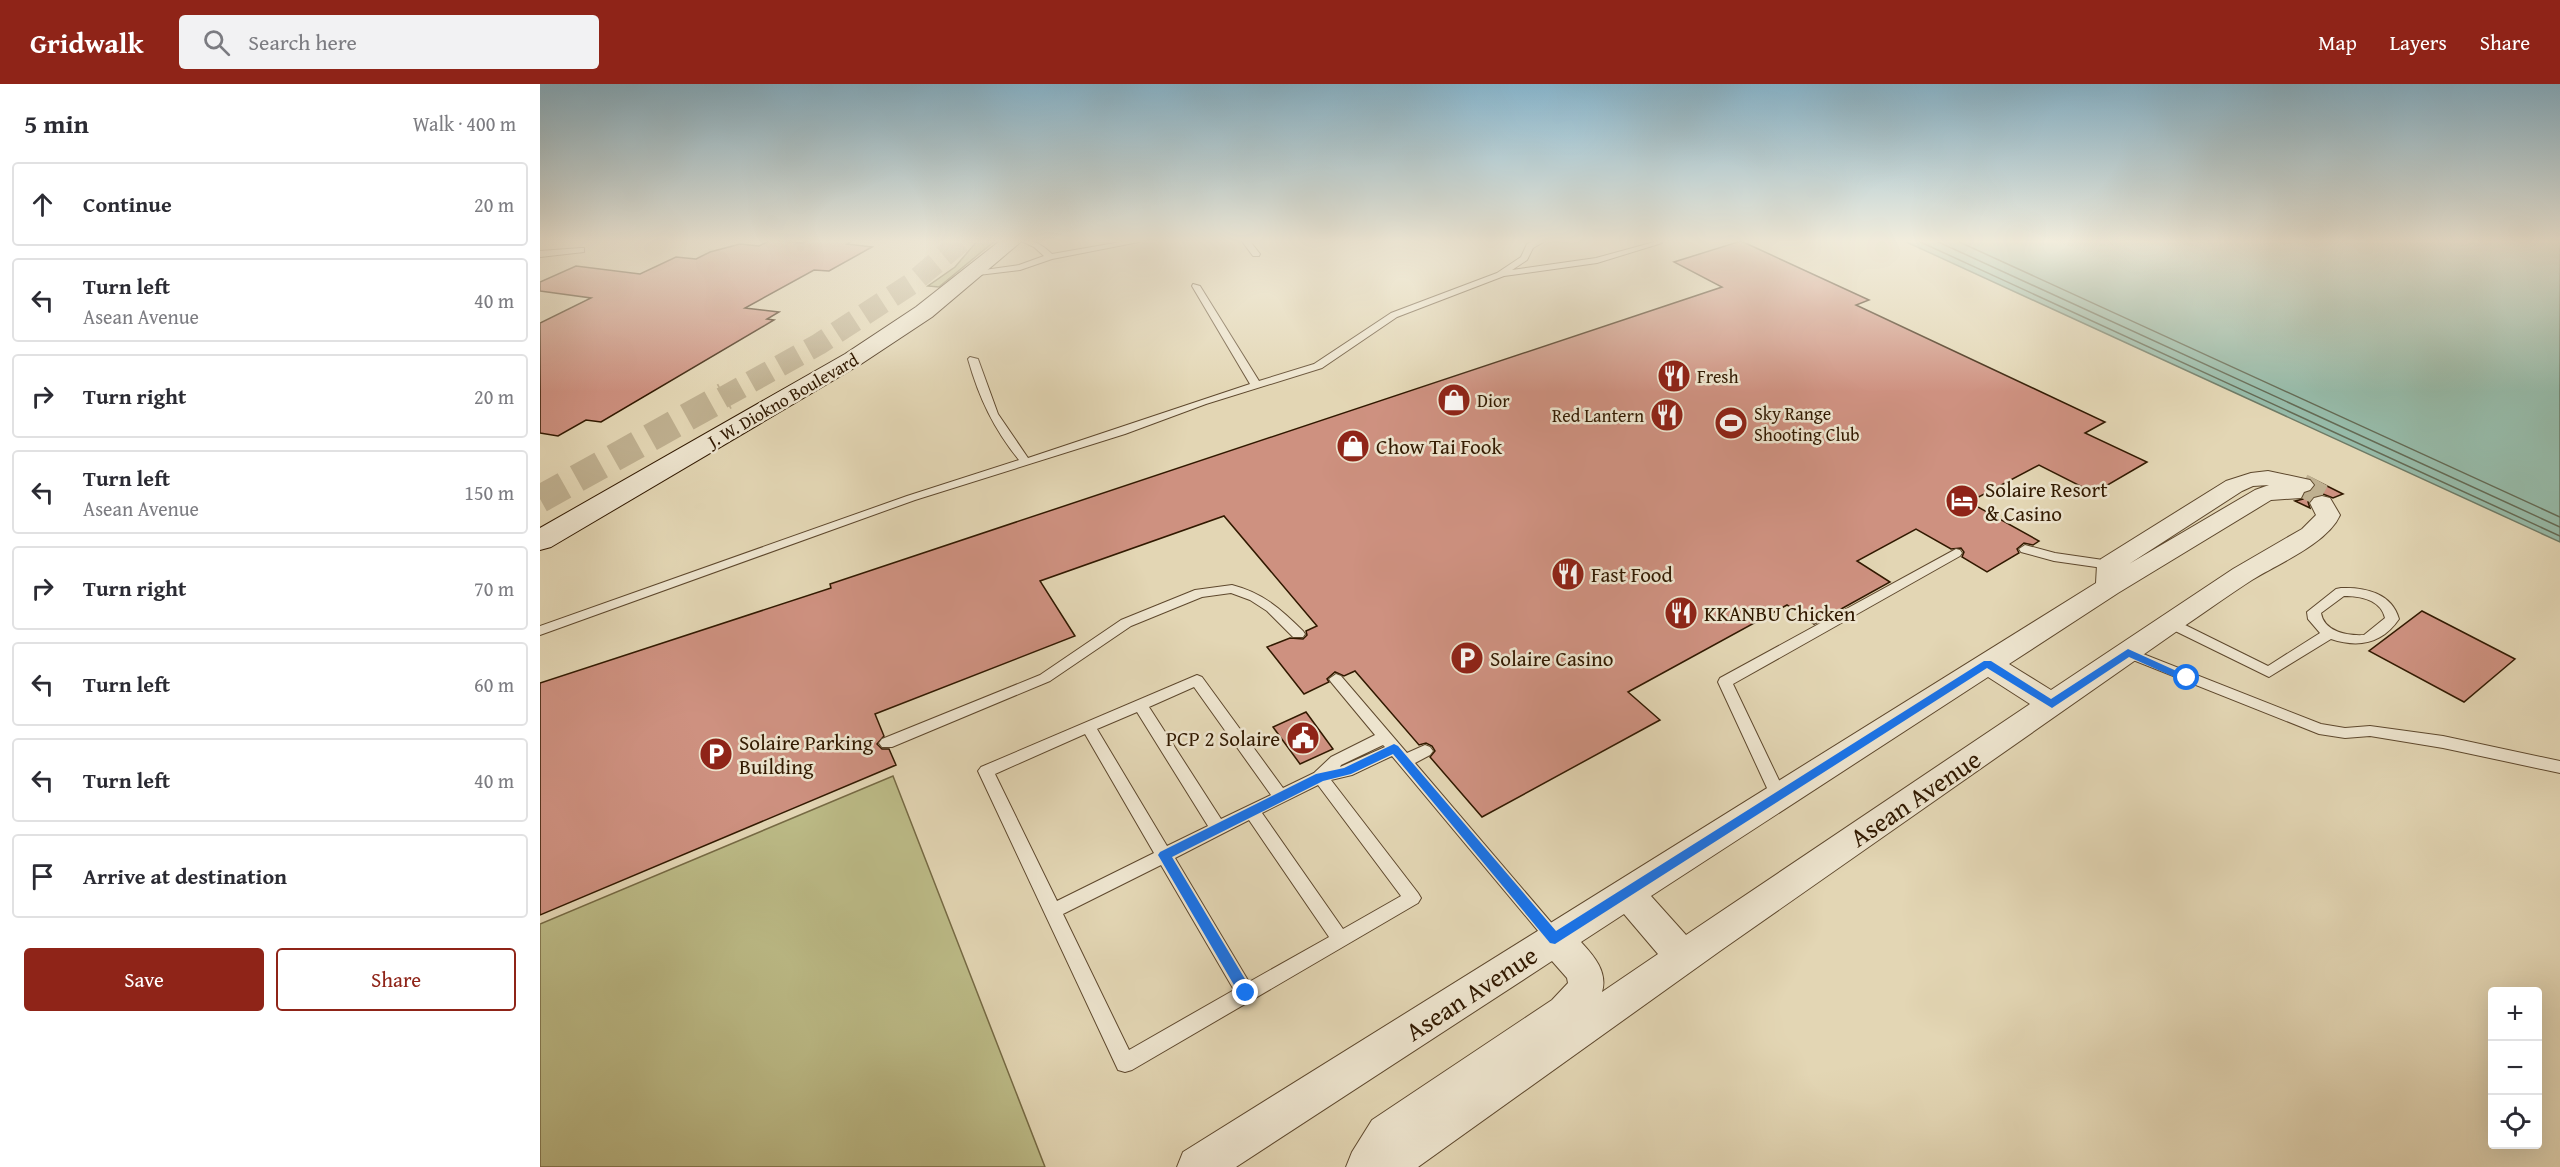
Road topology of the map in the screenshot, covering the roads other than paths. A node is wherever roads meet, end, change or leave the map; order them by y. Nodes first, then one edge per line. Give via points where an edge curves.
1 (952, 291) edge
2 (1199, 291) edge
3 (1459, 291) edge
4 (973, 359) dead end
5 (1256, 385) junction
6 (1026, 462) junction
7 (540, 541) edge
8 (2025, 549) dead end
9 (1956, 553) dead end
10 (2109, 575) junction
11 (2170, 623) junction
12 (540, 631) edge
13 (2330, 633) junction
14 (1298, 634) dead end
15 (2128, 653) junction
16 (1987, 663) junction
17 (1336, 679) dead end
18 (1140, 704) junction
19 (2052, 705) junction
20 (1088, 727) junction
21 (887, 743) dead end
22 (1390, 743) junction
23 (1425, 751) dead end
24 (1405, 761) junction
25 (2560, 767) edge
26 (1320, 777) junction
27 (1779, 796) junction
28 (1281, 797) junction
29 (1251, 812) junction
30 (1218, 828) junction
31 (1164, 855) junction
32 (1627, 893) junction
33 (1053, 911) junction
34 (1340, 939) junction
35 (1555, 939) junction
36 (1683, 957) junction
37 (1246, 993) junction
38 (1198, 1167) edge
39 (1367, 1167) edge
40 (1382, 1167) edge

1 - 7 street, J. W. Diokno Boulevard via 853,359
2 - 5 lane
3 - 5 lane via 1394,315 1318,366
4 - 6 lane via 985,402 998,428
5 - 6 lane
6 - 12 lane via 911,498
8 - 10 lane
9 - 27 lane via 1725,682
10 - 11 street, Asean Avenue via 2275,491 2310,496 2342,515 2336,530 2312,545 2242,575
10 - 16 street, Asean Avenue
11 - 13 lane via 2270,672
11 - 15 street, Asean Avenue
13 - 13 lane via 2365,639 2389,622 2392,614 2384,603 2367,595 2341,592 2314,612 2317,622
14 - 21 lane via 1255,597 1232,589 1200,593 1126,623 1045,678
15 - 19 street, Asean Avenue
15 - 25 lane via 2319,729 2345,733 2370,730
16 - 19 street
16 - 27 street, Asean Avenue
17 - 22 lane
18 - 20 lane
18 - 28 lane via 1197,680
18 - 30 lane
19 - 36 street, Asean Avenue
20 - 31 lane
20 - 33 lane via 986,771
22 - 24 lane
22 - 26 lane via 1347,771
23 - 24 lane
24 - 35 lane
26 - 28 lane
26 - 34 lane via 1412,898
27 - 32 street, Asean Avenue
28 - 29 lane
29 - 30 lane
29 - 34 lane
30 - 31 lane
31 - 33 lane
31 - 37 lane
32 - 35 street, Asean Avenue
32 - 36 street
33 - 37 lane via 1125,1063
34 - 37 lane
35 - 38 street, Asean Avenue
35 - 39 street via 1584,973 1584,996 1387,1134
36 - 40 street, Asean Avenue

